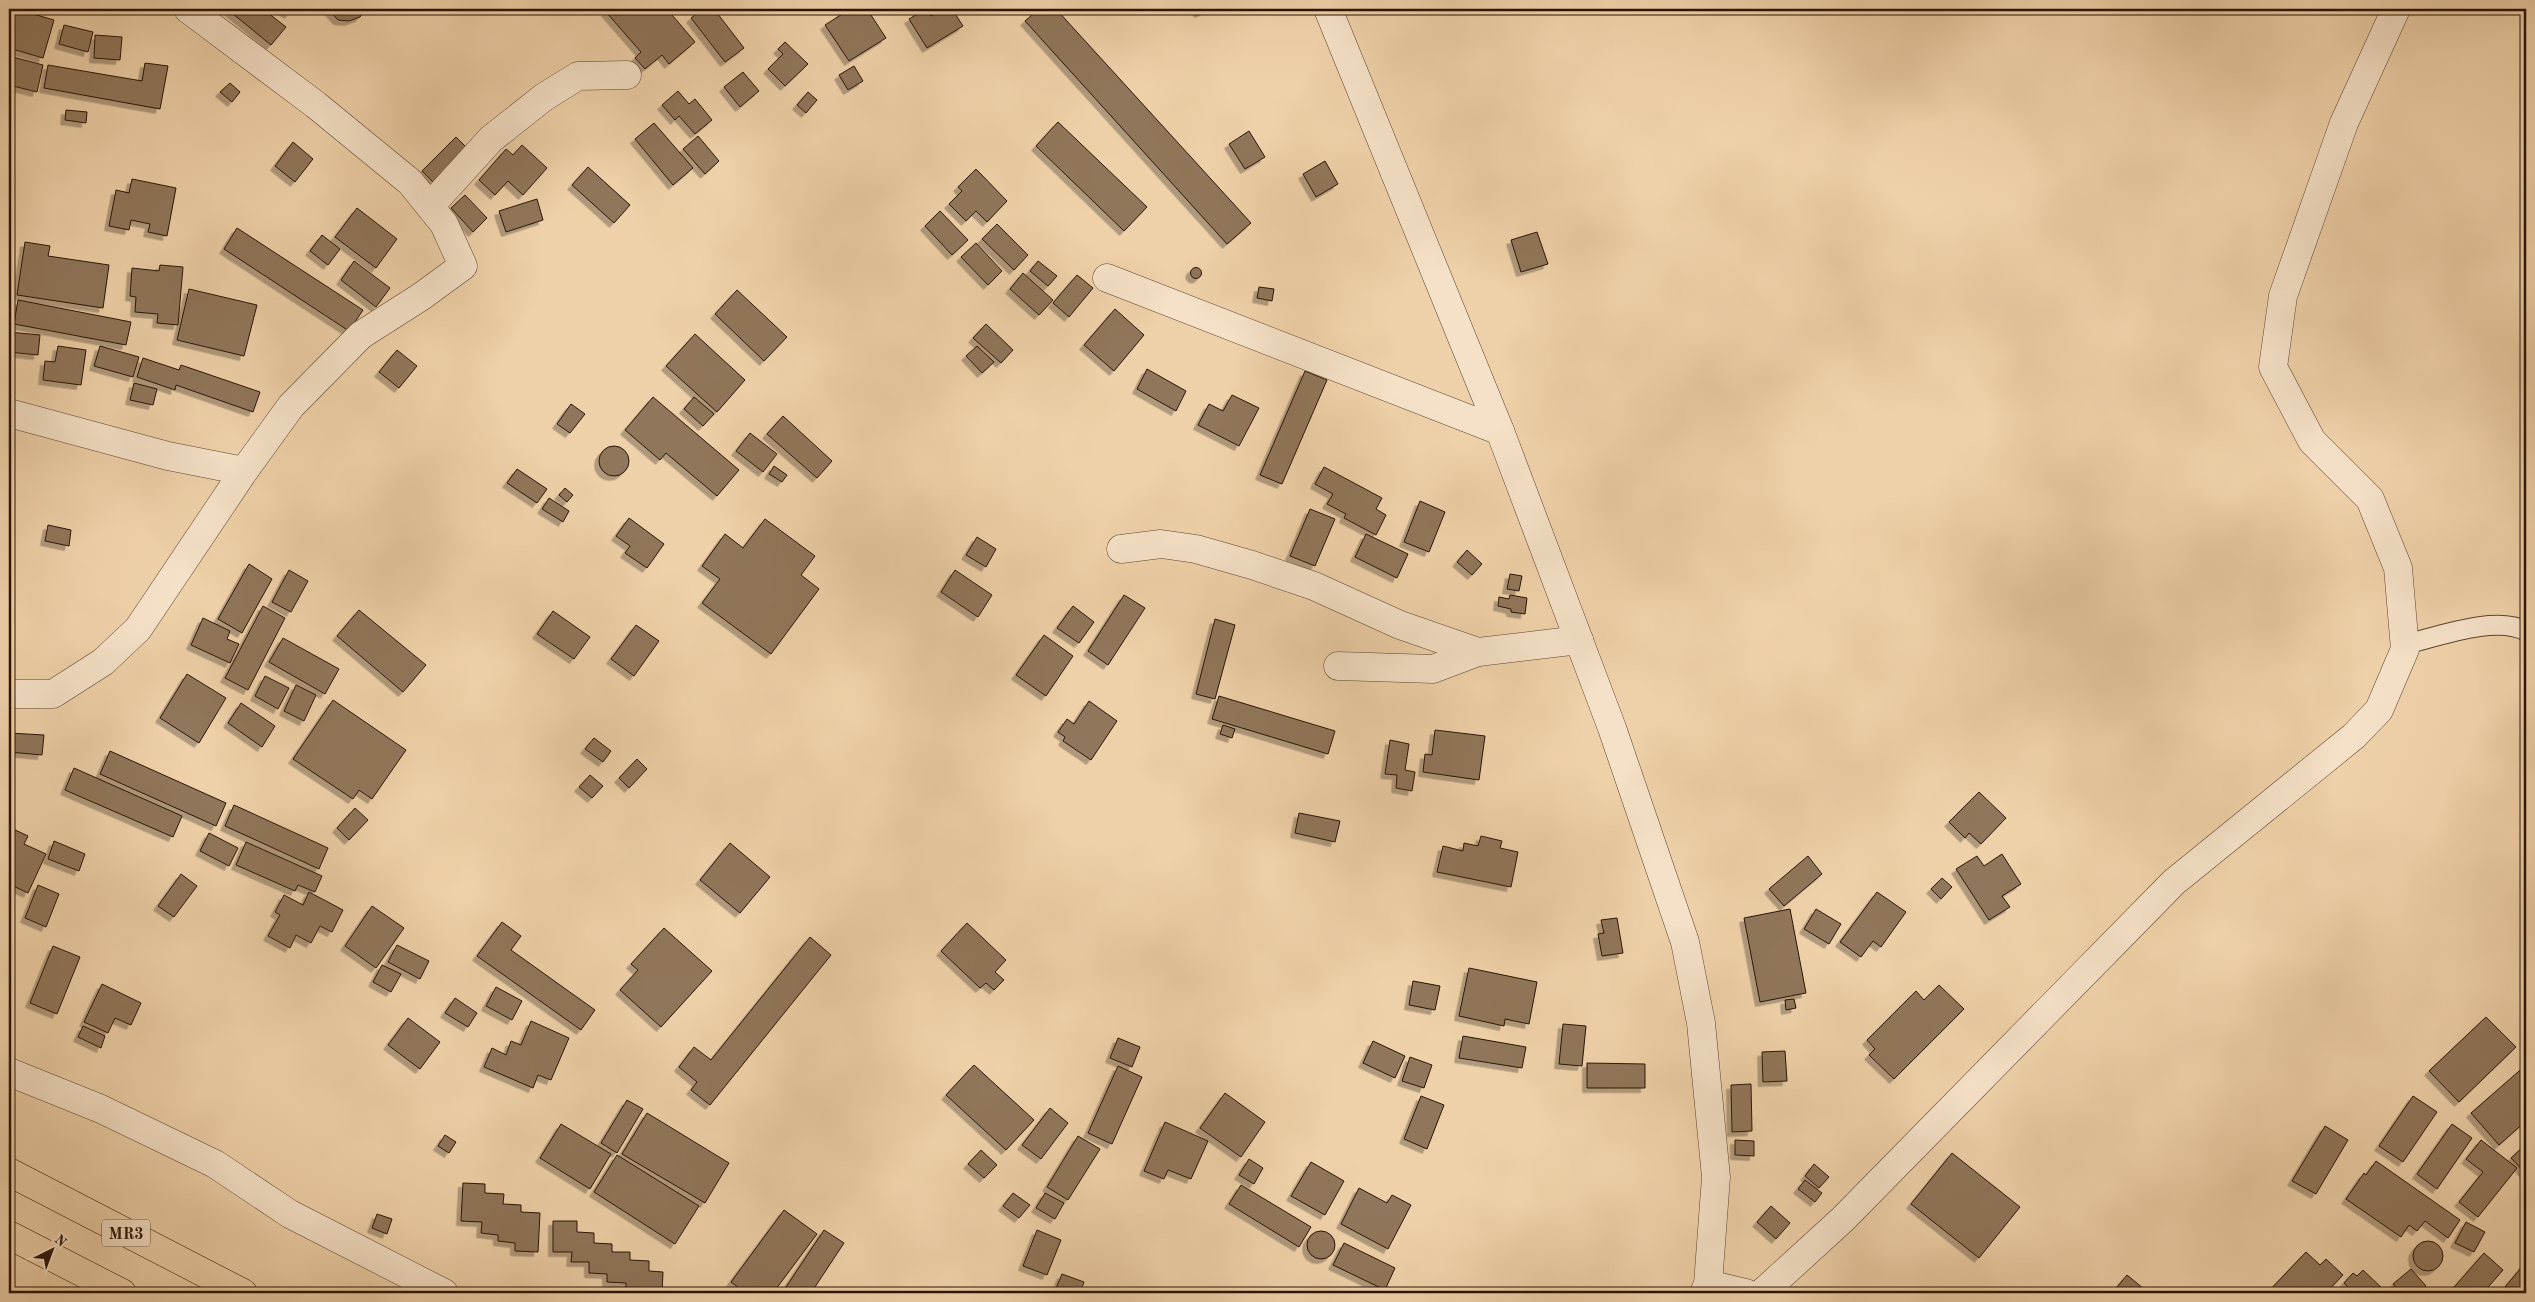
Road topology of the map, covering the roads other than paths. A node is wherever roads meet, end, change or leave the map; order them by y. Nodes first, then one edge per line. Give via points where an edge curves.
1 (188, 9) edge
2 (1328, 9) edge
3 (2396, 9) edge
4 (627, 75) dead end
5 (430, 206) junction
6 (1107, 278) dead end
7 (9, 413) edge
8 (1500, 431) junction
9 (244, 471) junction
10 (1121, 549) dead end
11 (2526, 631) edge
12 (1579, 640) junction
13 (2404, 645) junction
14 (1478, 652) junction
15 (1338, 666) dead end
16 (9, 694) edge
17 (9, 1072) edge
18 (9, 1172) edge
19 (9, 1235) edge
20 (69, 1266) junction
21 (216, 1280) junction
22 (1706, 1289) edge
23 (106, 1293) edge
24 (122, 1293) edge
25 (244, 1293) edge
26 (253, 1293) edge
27 (444, 1293) edge
28 (1746, 1293) edge
29 (1762, 1293) edge

1 - 5 street via 324,111 410,182
2 - 8 street
3 - 13 street via 2344,123 2282,296 2273,367 2312,441 2370,500 2398,568
4 - 5 street via 578,76 544,97 491,139
5 - 9 street via 444,224 463,266 361,335 291,406
6 - 8 street
7 - 9 street via 168,456
8 - 12 street
9 - 16 street via 138,629 110,656 53,694
10 - 14 street via 1160,544 1196,549 1252,565 1314,586 1400,625
11 - 13 lane via 2515,626 2475,627
12 - 14 street
12 - 22 street via 1685,942 1701,1023 1716,1177
13 - 29 street via 2379,710 2354,736 2174,882 1842,1219
14 - 15 street via 1433,669
17 - 27 street via 101,1109 215,1164 290,1214
18 - 21 highway, MR3
19 - 20 highway
20 - 23 highway
20 - 24 highway
21 - 25 highway, MR3
21 - 26 highway
22 - 28 street

